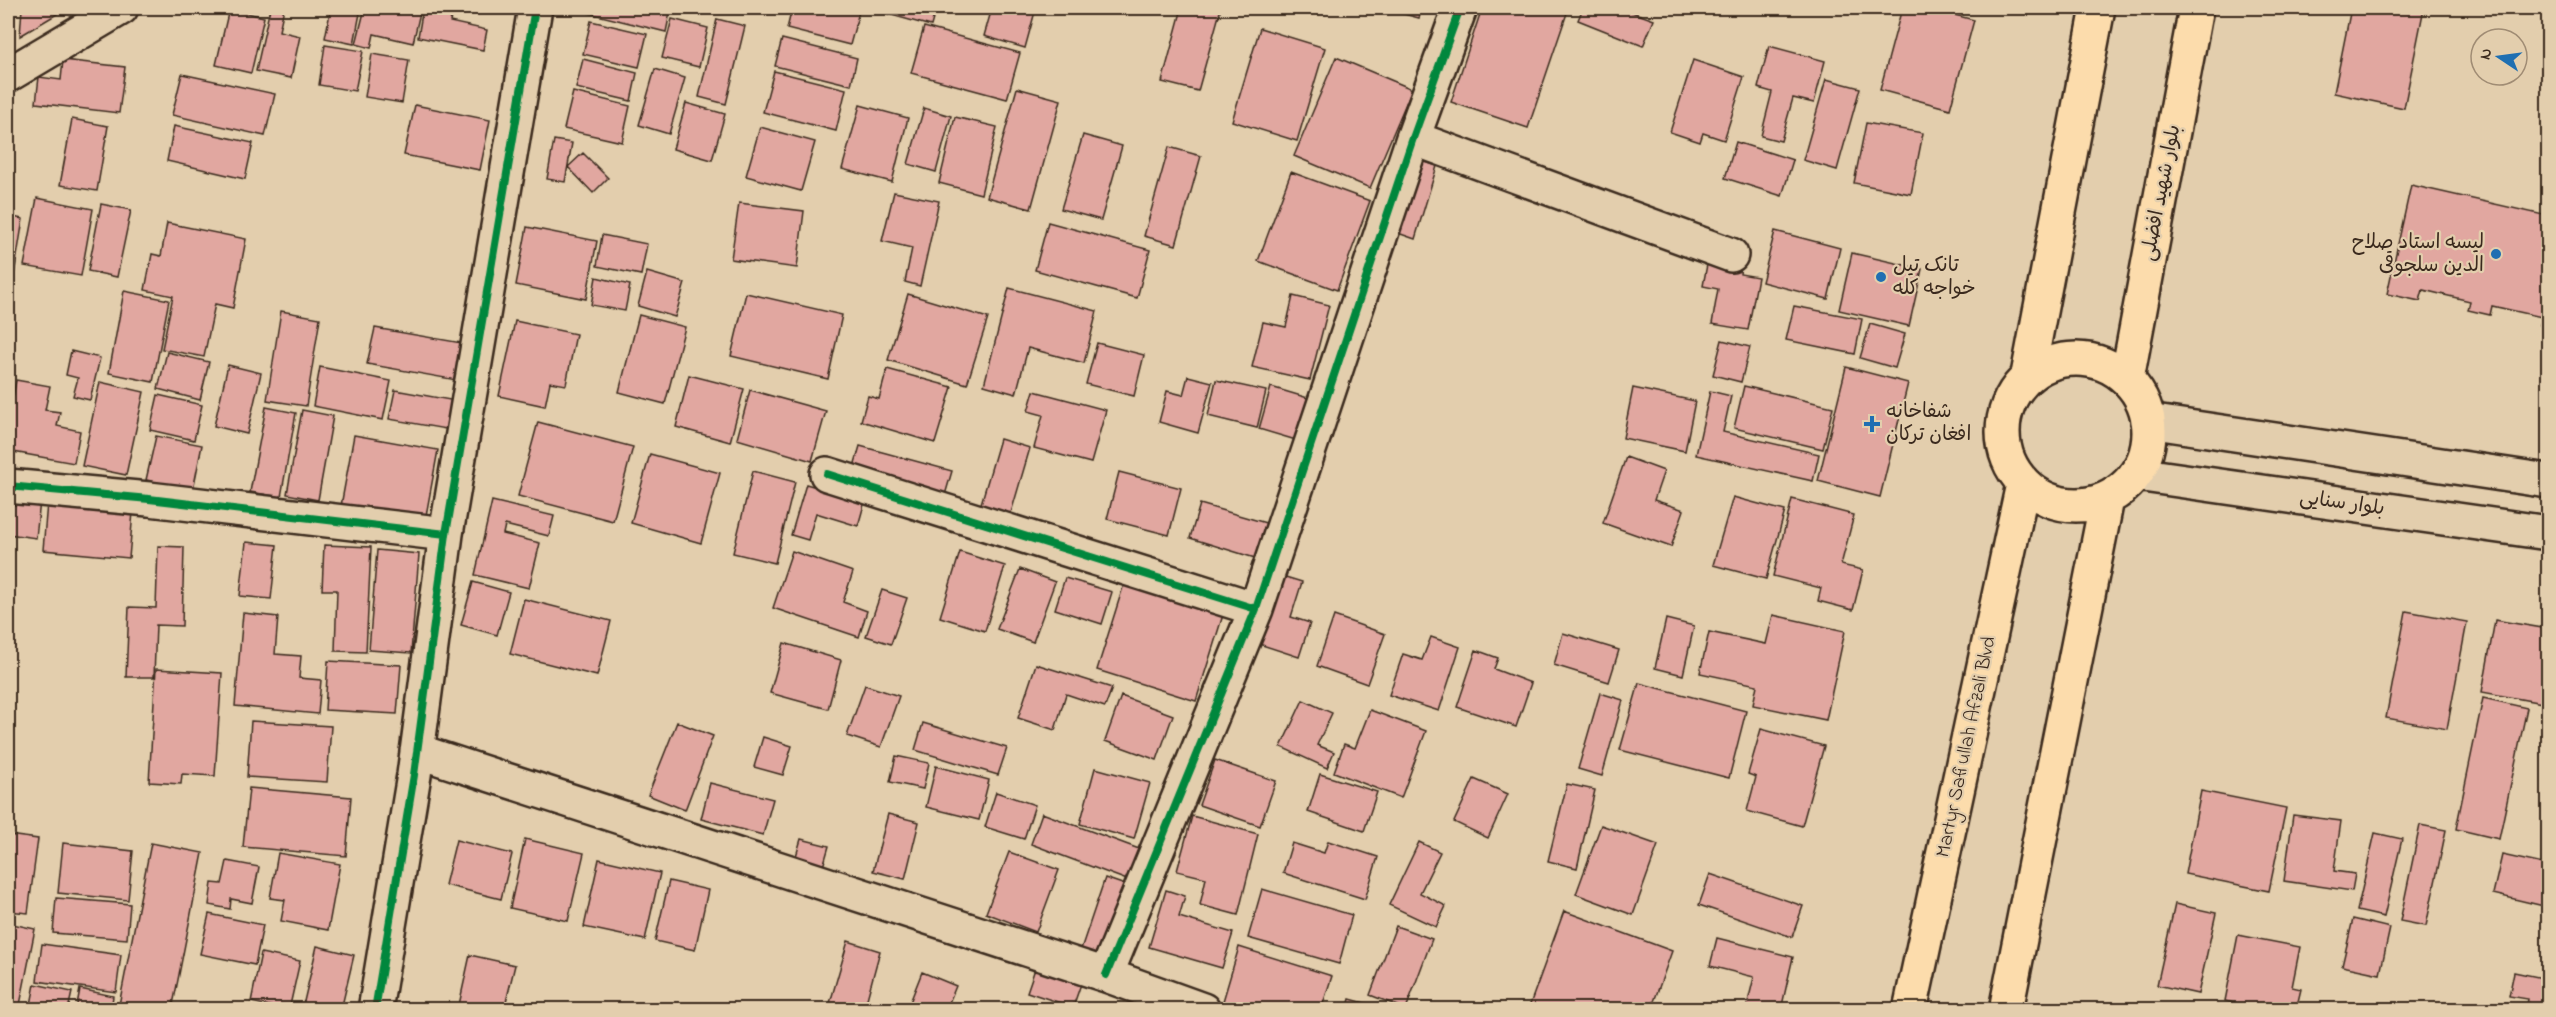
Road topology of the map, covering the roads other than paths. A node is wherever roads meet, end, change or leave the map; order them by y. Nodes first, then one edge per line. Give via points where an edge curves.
1 (121, 8) edge
2 (535, 8) edge
3 (1460, 8) edge
4 (2098, 8) edge
5 (2196, 8) edge
6 (12, 65) edge
7 (1413, 138) junction
8 (1731, 255) dead end
9 (2028, 375) junction
10 (2127, 379) junction
11 (2148, 422) junction
12 (827, 474) dead end
13 (2136, 474) junction
14 (2548, 481) edge
15 (2023, 484) junction
16 (8, 486) edge
17 (2107, 499) junction
18 (446, 534) junction
19 (2548, 534) edge
20 (1256, 609) junction
21 (417, 751) junction
22 (1106, 975) junction
23 (375, 1010) edge
24 (1203, 1010) edge
25 (1910, 1010) edge
26 (2006, 1010) edge

1 - 6 street
2 - 18 street
3 - 7 street
4 - 9 main road
5 - 10 main road, بلوار شهید افضلی
7 - 8 street
7 - 20 street
9 - 10 main road via 2046,364 2067,359 2089,360
9 - 15 main road via 2014,392 2001,430 2010,466
10 - 11 main road via 2137,391
11 - 13 main road via 2145,457
11 - 14 street
12 - 20 street
13 - 17 main road
13 - 19 street, بلوار سنایی
15 - 17 main road via 2041,498 2063,505 2085,506
15 - 25 main road, Martyr Safiullah Afzali Blvd
16 - 18 street
17 - 26 main road
18 - 21 street
20 - 22 street
21 - 22 street
21 - 23 street
22 - 24 street

